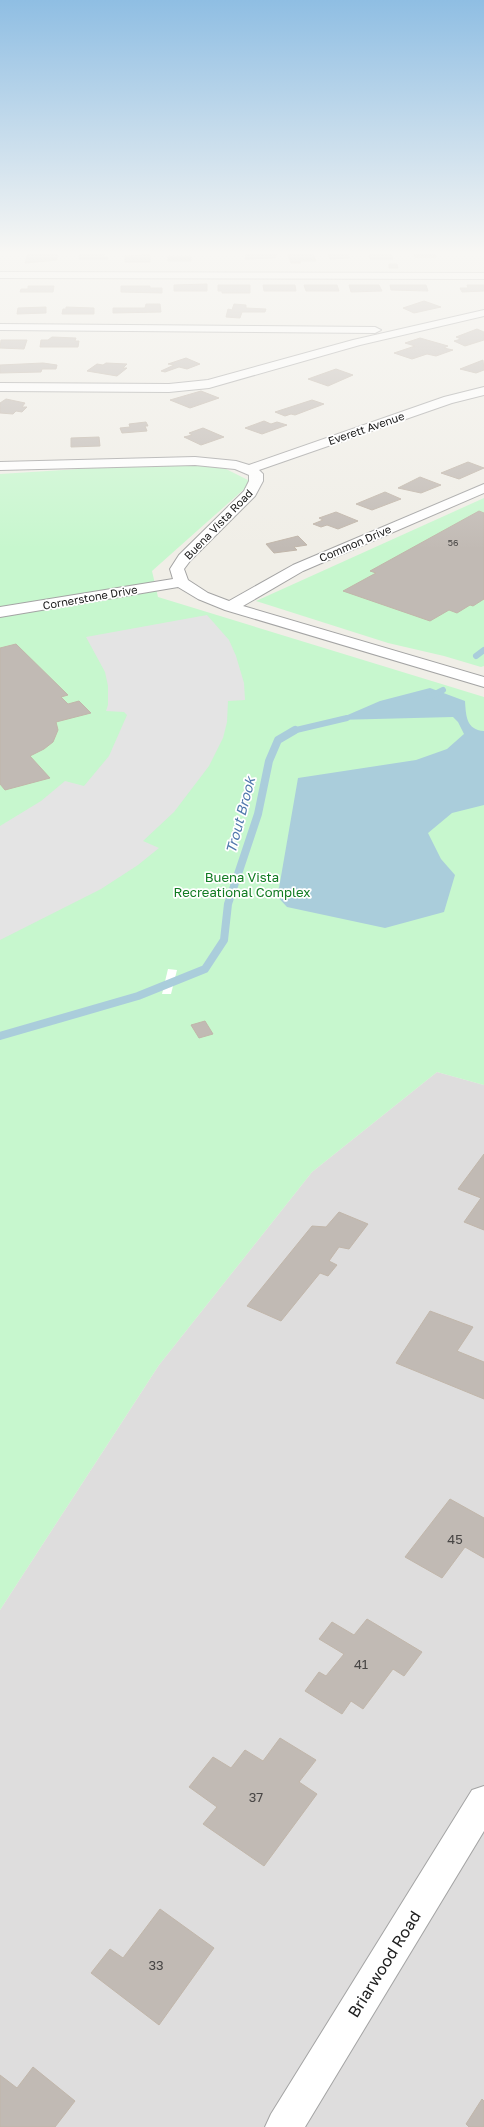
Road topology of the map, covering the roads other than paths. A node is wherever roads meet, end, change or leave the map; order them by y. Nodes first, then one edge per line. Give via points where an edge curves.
1 (327, 350) edge
2 (0, 387) edge
3 (484, 391) edge
4 (0, 466) edge
5 (249, 469) junction
6 (484, 488) edge
7 (181, 582) junction
8 (230, 607) junction
9 (0, 612) edge
10 (484, 682) edge
11 (484, 1801) edge
12 (284, 2127) edge

1 - 2 street via 201,385 169,388
3 - 5 street, Everett Avenue via 448,400
4 - 5 street, Buena Vista Road via 196,461
5 - 7 street, Buena Vista Road via 256,474 256,481 250,493 184,558 177,569
6 - 8 street, Common Drive via 298,568
7 - 8 street via 203,596
7 - 9 street, Cornerstone Drive
8 - 10 street
11 - 12 street, Briarwood Road

